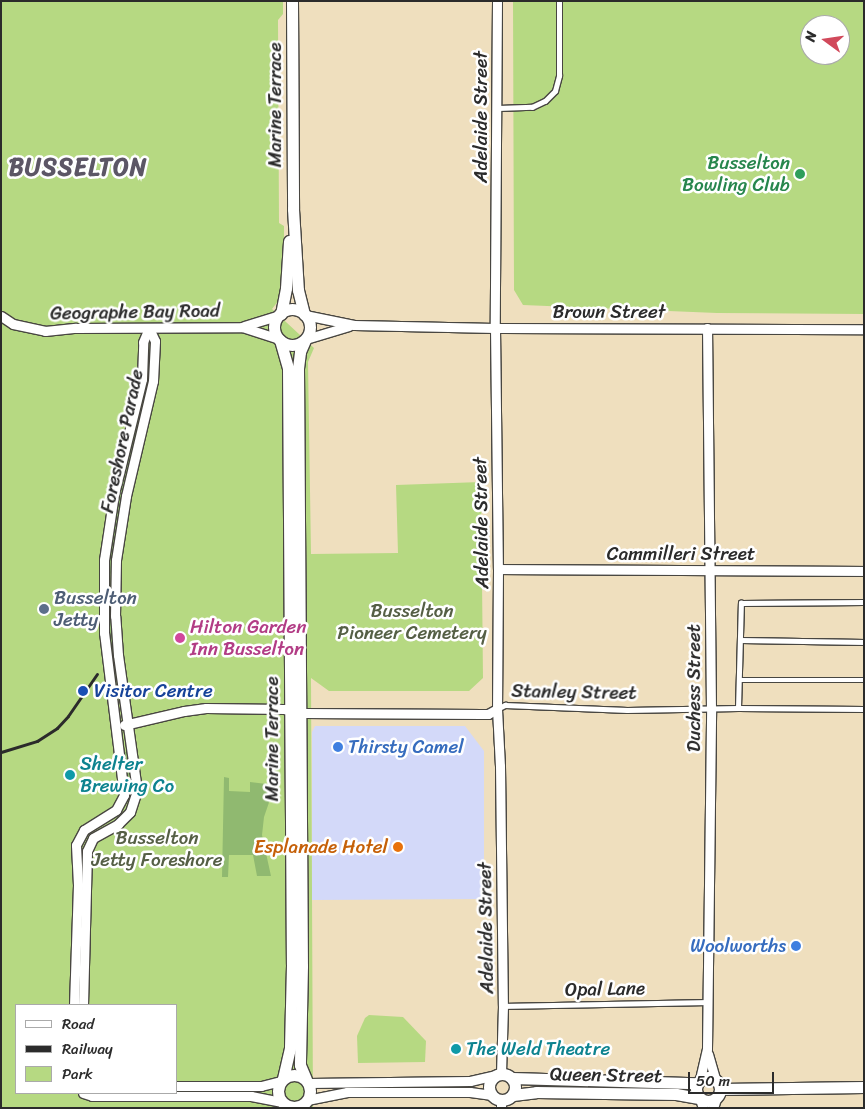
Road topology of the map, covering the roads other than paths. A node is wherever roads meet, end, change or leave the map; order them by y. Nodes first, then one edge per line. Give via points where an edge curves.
1 (292, 1) edge
2 (497, 1) edge
3 (559, 1) edge
4 (498, 108) junction
5 (293, 209) junction
6 (280, 314) junction
7 (304, 314) junction
8 (1, 316) edge
9 (354, 325) junction
10 (242, 327) junction
11 (149, 328) junction
12 (495, 328) junction
13 (707, 328) junction
14 (864, 329) edge
15 (279, 339) junction
16 (306, 339) junction
17 (498, 569) junction
18 (709, 571) junction
19 (864, 571) edge
20 (864, 602) edge
21 (741, 640) junction
22 (864, 642) edge
23 (739, 680) junction
24 (864, 680) edge
25 (711, 708) junction
26 (738, 708) junction
27 (497, 709) junction
28 (864, 709) edge
29 (294, 711) junction
30 (128, 724) junction
31 (116, 726) junction
32 (707, 1002) junction
33 (74, 1004) edge
34 (83, 1004) edge
35 (503, 1006) junction
36 (707, 1049) junction
37 (499, 1074) junction
38 (512, 1078) junction
39 (282, 1080) junction
40 (307, 1081) junction
41 (698, 1081) junction
42 (178, 1086) edge
43 (864, 1087) edge
44 (716, 1093) edge
45 (85, 1094) edge
46 (512, 1095) junction
47 (498, 1101) edge
48 (701, 1101) edge
49 (306, 1103) edge
50 (284, 1104) edge

1 - 5 street, Marine Terrace
2 - 4 street, Adelaide Street
3 - 4 lane via 559,76 555,91 546,102 532,107
4 - 12 street, Adelaide Street
5 - 6 street, Marine Terrace via 286,288
5 - 7 street, Marine Terrace via 298,290
6 - 7 street via 295,310
6 - 10 street, Geographe Bay Road
6 - 15 street via 275,324
7 - 9 street, Brown Street
7 - 16 street via 310,329
8 - 11 street, Geographe Bay Road via 13,324 46,331
9 - 12 street, Brown Street
9 - 16 street, Brown Street
10 - 11 street, Geographe Bay Road
10 - 15 street, Geographe Bay Road
11 - 30 street, Foreshore Parade via 155,342 153,381 126,496 116,560 116,632
11 - 31 street, Foreshore Parade via 143,342 142,379 114,494 104,560 104,633
12 - 13 street, Brown Street
12 - 17 street, Adelaide Street
13 - 14 street, Brown Street
13 - 18 street, Duchess Street
15 - 16 street via 295,345
15 - 29 street, Marine Terrace via 288,368
16 - 29 street, Marine Terrace via 298,368
17 - 18 street, Cammilleri Street
17 - 27 street, Adelaide Street
18 - 19 street, Cammilleri Street
18 - 25 street, Duchess Street
20 - 21 lane via 741,603
21 - 22 lane
21 - 23 lane
23 - 24 lane
23 - 26 lane
25 - 26 lane, Stanley Street
25 - 27 lane, Stanley Street via 627,710 505,705
25 - 32 street, Duchess Street
26 - 28 lane, Stanley Street
27 - 29 street, Stanley Street via 488,714
27 - 35 street, Adelaide Street
29 - 30 street, Stanley Street via 201,708
29 - 39 street, Marine Terrace via 290,1048
29 - 40 street, Marine Terrace via 302,966 300,1060
30 - 31 street, Stanley Street
30 - 34 street, Foreshore Parade via 137,790 134,805 124,819 93,838 87,851
31 - 33 street, Foreshore Parade via 125,790 122,800 111,813 84,830 76,844 78,885
32 - 35 lane, Opal Lane
32 - 36 street, Duchess Street
35 - 37 street, Adelaide Street
36 - 41 street, Duchess Street
36 - 44 street, Duchess Street
37 - 38 street
37 - 40 street via 470,1081
37 - 47 street via 489,1083
38 - 41 street, Queen Street
38 - 46 street via 515,1084
39 - 40 street via 294,1074
39 - 42 street via 261,1086
39 - 50 street via 278,1094
40 - 49 street via 310,1092
41 - 44 street, Queen Street via 710,1076
41 - 48 street via 695,1088
43 - 44 street
44 - 48 street, Queen Street
45 - 50 street via 251,1096
46 - 47 street
46 - 48 street, Queen Street via 536,1092 683,1094
47 - 49 street via 470,1092 347,1092
49 - 50 street via 295,1107

